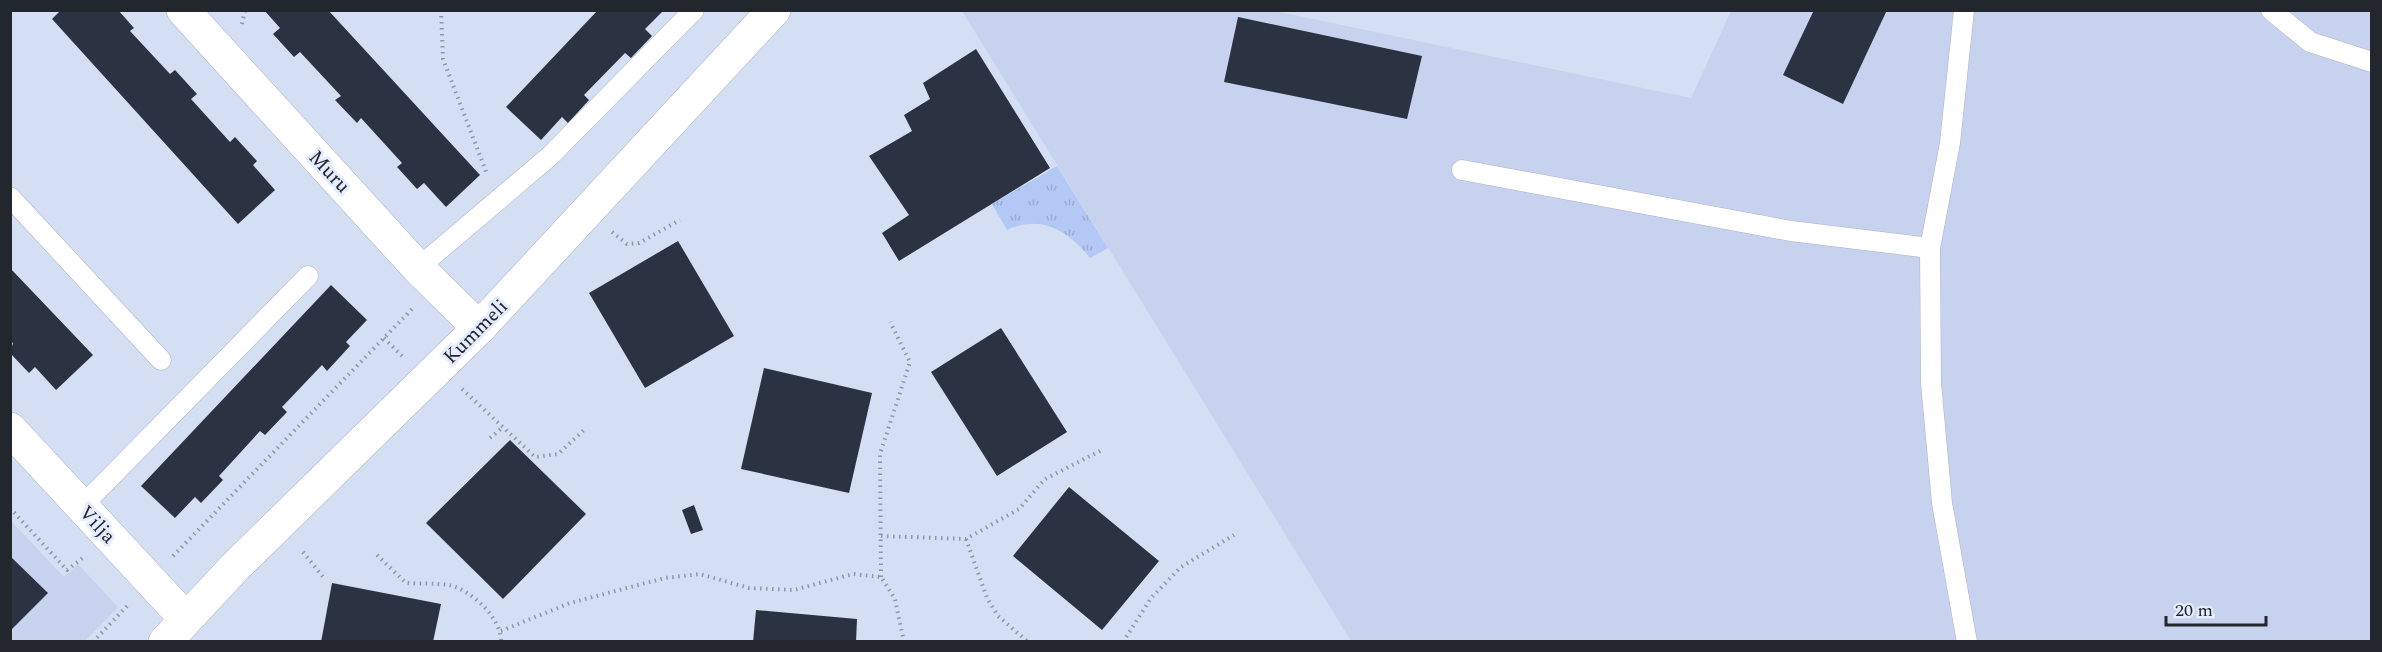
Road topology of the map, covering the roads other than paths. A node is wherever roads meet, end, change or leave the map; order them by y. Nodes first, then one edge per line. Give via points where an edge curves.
1 (183, 10) edge
2 (694, 10) edge
3 (774, 10) edge
4 (1964, 10) edge
5 (2271, 10) edge
6 (2372, 62) edge
7 (1462, 170) dead end
8 (10, 197) edge
9 (1930, 248) junction
10 (308, 276) dead end
11 (427, 276) junction
12 (479, 328) junction
13 (161, 360) dead end
14 (10, 429) edge
15 (82, 506) junction
16 (175, 630) edge
17 (1967, 642) edge

1 - 11 street, Muru
2 - 11 lane via 550,155 478,216
3 - 12 street, Kummeli
4 - 9 lane via 1950,143
5 - 6 lane via 2310,42
7 - 9 lane via 1791,231
8 - 13 lane
9 - 17 lane via 1931,383 1941,492
10 - 15 lane
11 - 12 street, Muru
12 - 16 street, Kummeli
14 - 15 street, Vilja
15 - 16 street, Vilja

